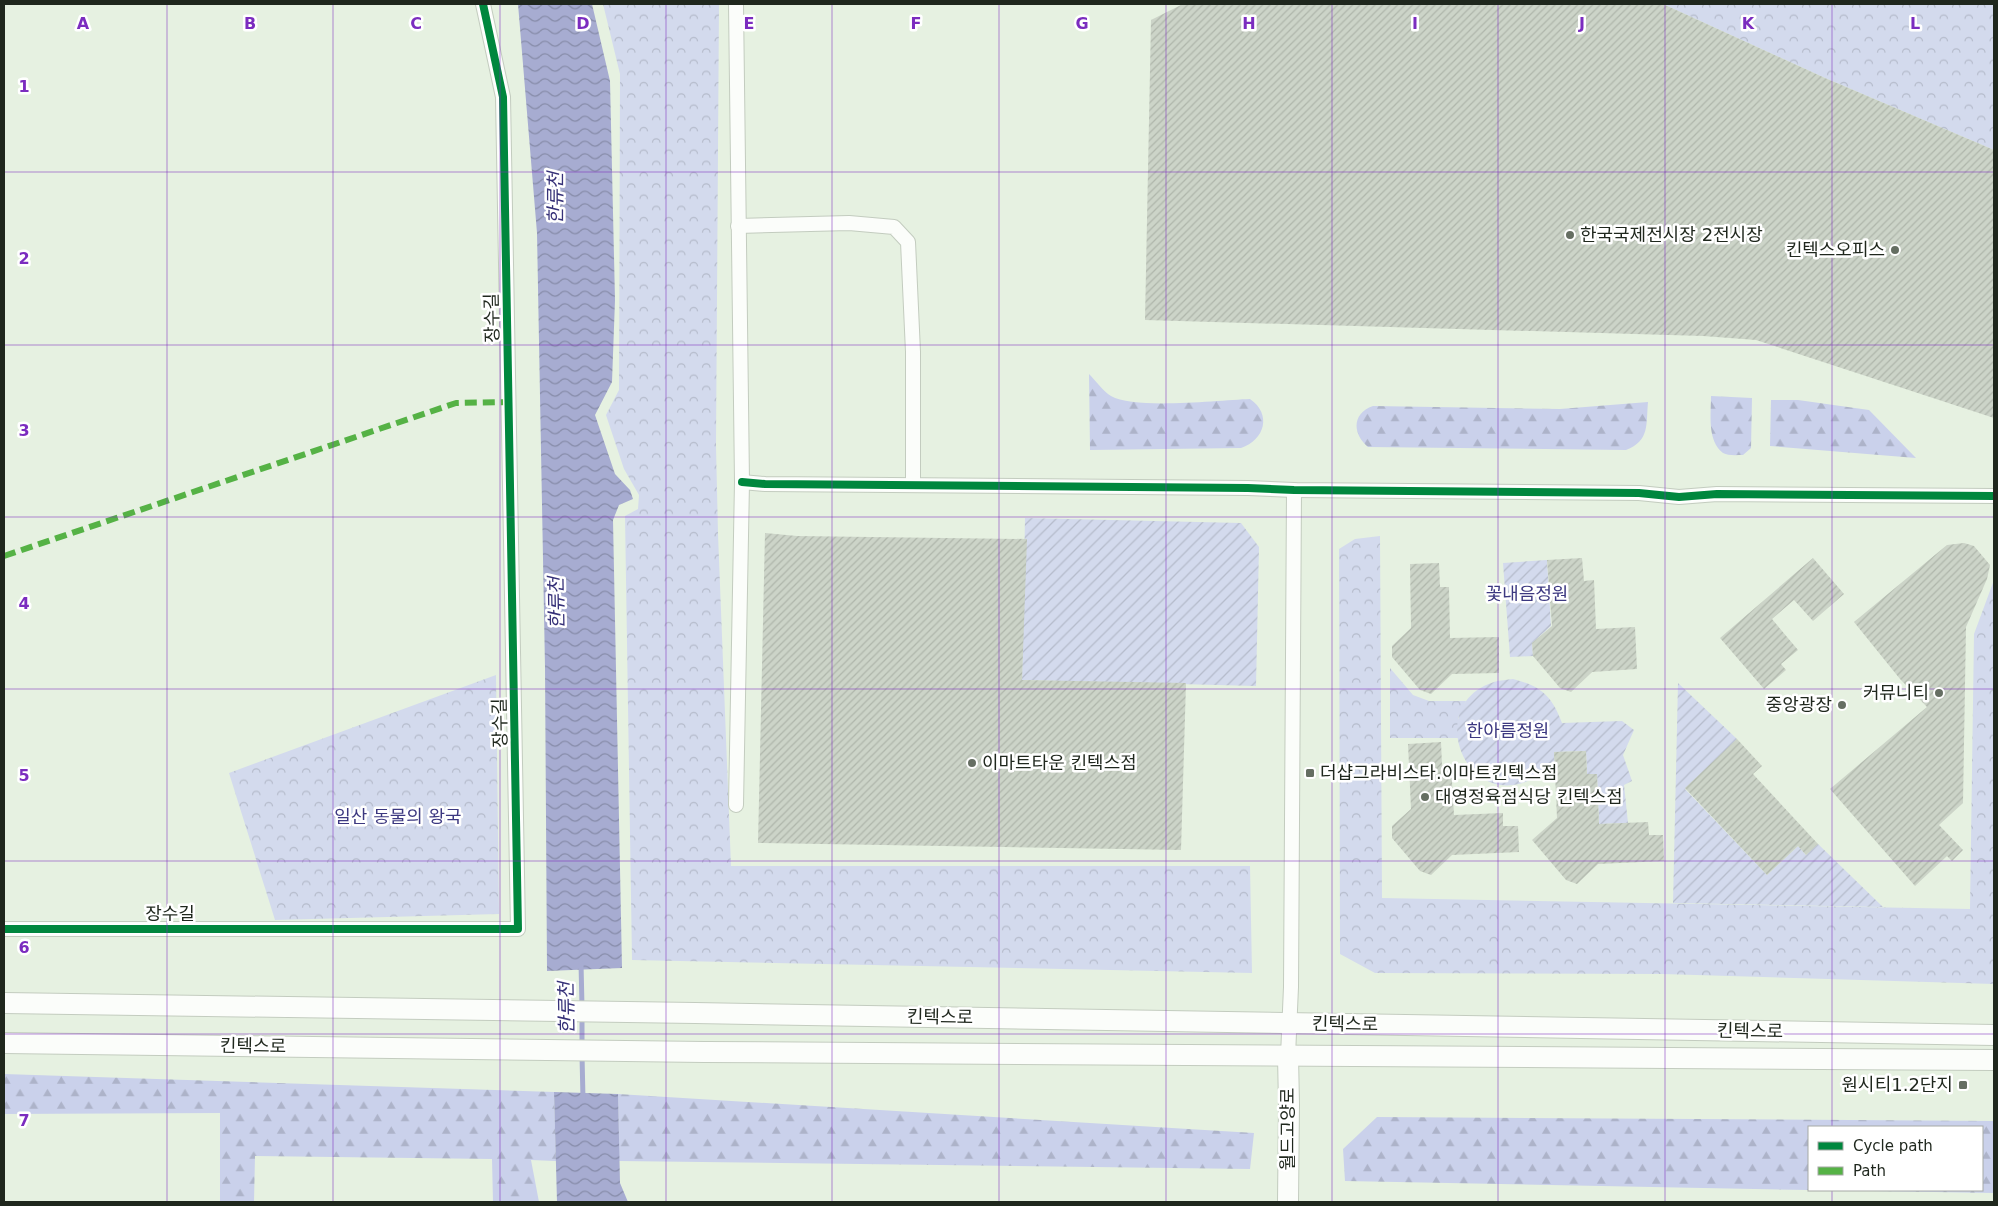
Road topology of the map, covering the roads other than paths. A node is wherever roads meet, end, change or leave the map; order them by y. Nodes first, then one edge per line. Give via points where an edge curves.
1 (483, 4) edge
2 (736, 4) edge
3 (738, 226) junction
4 (742, 482) junction
5 (913, 484) junction
6 (1294, 490) junction
7 (1994, 496) edge
8 (736, 805) dead end
9 (4, 929) edge
10 (4, 1003) edge
11 (1290, 1023) junction
12 (1994, 1035) edge
13 (4, 1043) edge
14 (1288, 1056) junction
15 (1994, 1060) edge
16 (1288, 1202) edge

1 - 9 street, 장수길 via 503,97 518,929
2 - 3 street
3 - 4 street
3 - 5 street via 849,223 894,226 908,242 913,352
4 - 5 street
4 - 8 street
5 - 6 street
6 - 7 street via 1678,496
6 - 11 street
10 - 11 main road, 킨텍스로
11 - 12 main road, 킨텍스로
11 - 14 street
13 - 14 main road, 킨텍스로
14 - 15 main road, 킨텍스로
14 - 16 main road, 월드고양로

